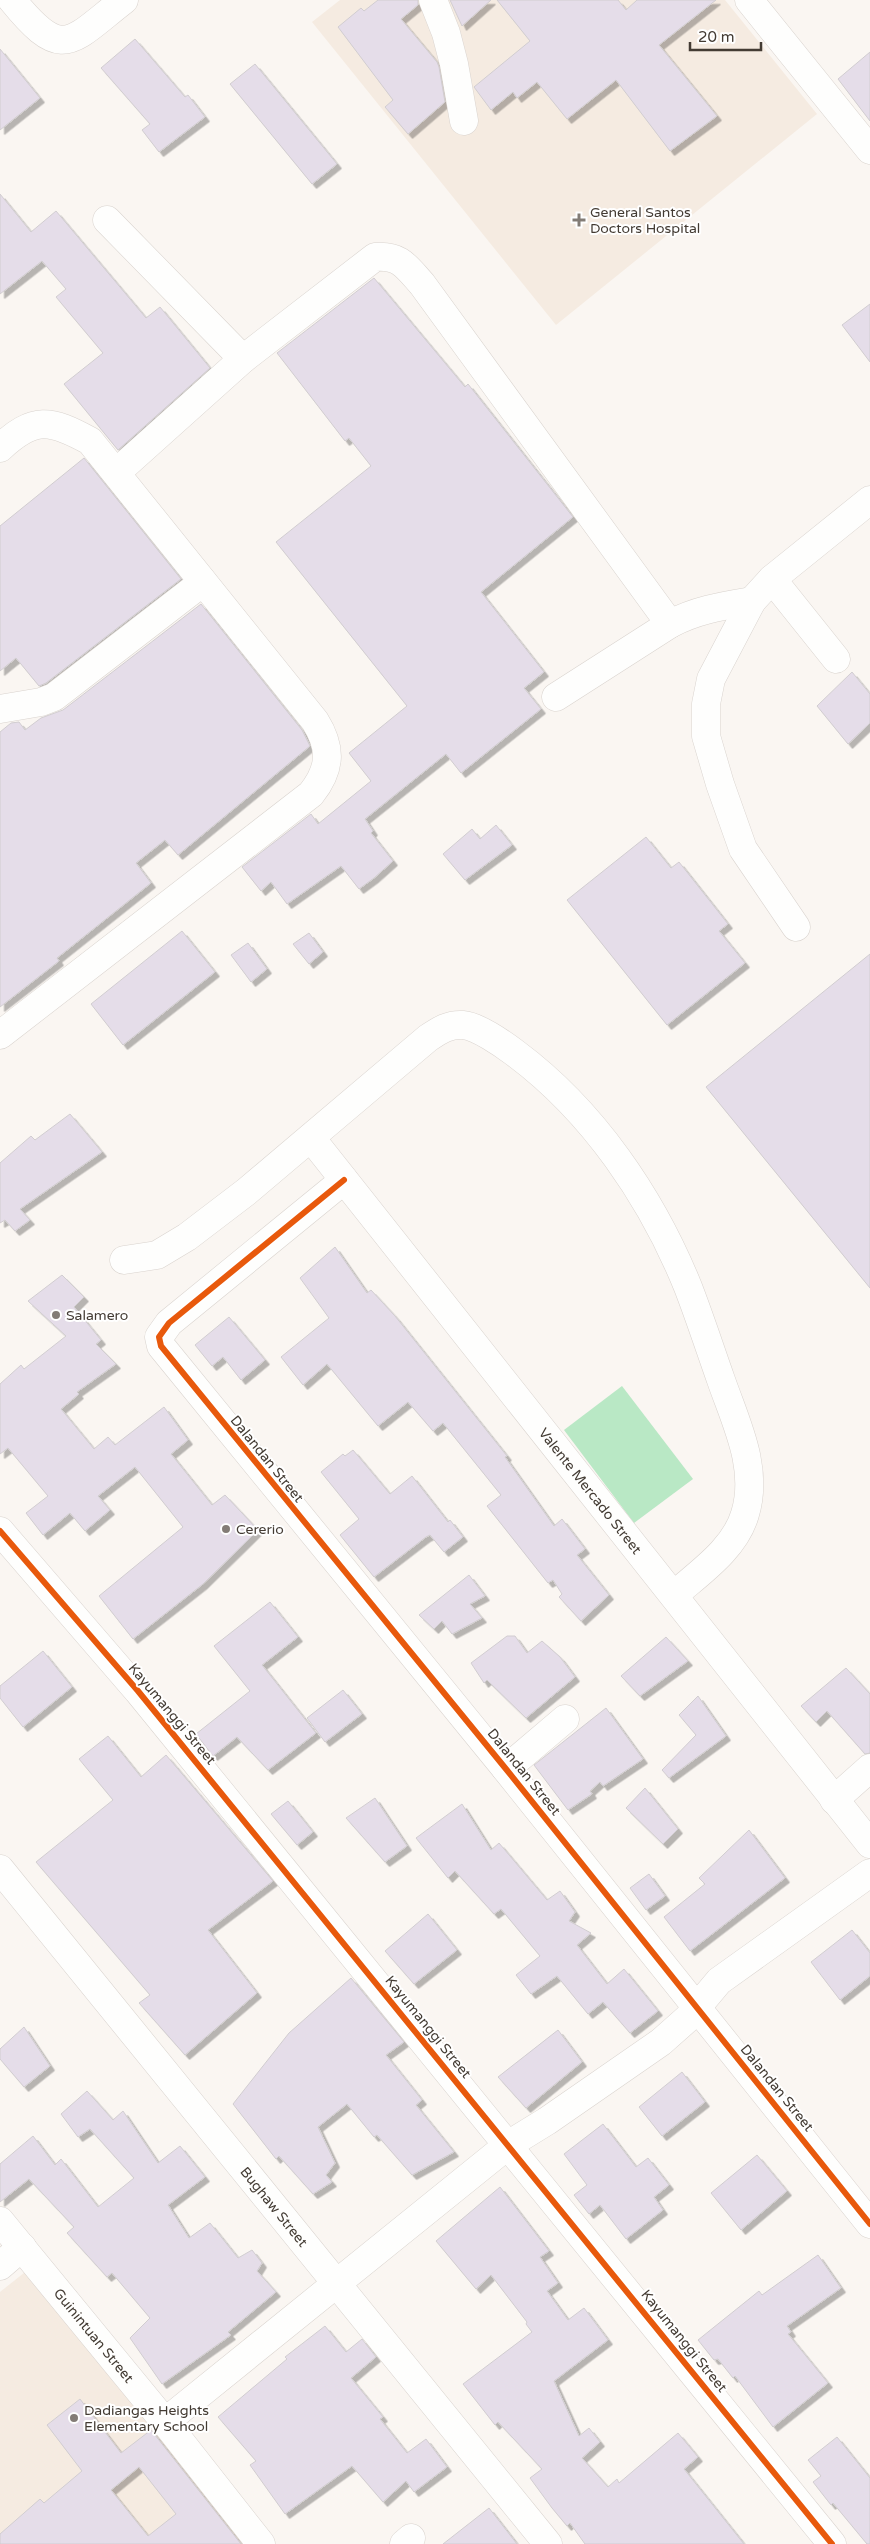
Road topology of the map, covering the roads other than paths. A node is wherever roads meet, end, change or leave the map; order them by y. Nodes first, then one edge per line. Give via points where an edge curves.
1 (12, 0) edge
2 (124, 0) edge
3 (433, 0) edge
4 (750, 0) edge
5 (464, 121) dead end
6 (870, 150) edge
7 (108, 220) dead end
8 (243, 359) junction
9 (0, 448) edge
10 (117, 472) junction
11 (870, 500) edge
12 (772, 579) junction
13 (203, 582) junction
14 (752, 601) junction
15 (670, 624) junction
16 (836, 659) dead end
17 (556, 697) dead end
18 (0, 709) edge
19 (796, 926) dead end
20 (0, 1035) edge
21 (311, 1138) junction
22 (344, 1180) junction
23 (124, 1260) dead end
24 (0, 1531) edge
25 (674, 1595) junction
26 (565, 1719) dead end
27 (870, 1768) edge
28 (506, 1769) junction
29 (834, 1800) junction
30 (870, 1844) edge
31 (0, 1869) edge
32 (870, 1873) edge
33 (697, 2008) junction
34 (508, 2145) junction
35 (0, 2220) edge
36 (870, 2224) edge
37 (22, 2247) junction
38 (0, 2266) edge
39 (336, 2282) junction
40 (166, 2422) junction
41 (262, 2544) edge
42 (548, 2544) edge
43 (832, 2544) edge

1 - 2 street via 45,36 70,40
3 - 5 street via 454,64
4 - 6 street
7 - 8 street
8 - 10 street
8 - 15 street via 375,257 390,256 404,263
9 - 10 street via 31,426 50,424 90,441
10 - 13 street
11 - 12 street
12 - 14 street
12 - 16 street
13 - 18 street via 54,697
13 - 20 street via 325,737 327,766 323,779 311,794
14 - 15 street via 713,607
14 - 19 street via 711,679 706,704 706,736 743,849
15 - 17 street
21 - 22 street, Valente Mercado Street
21 - 23 street via 187,1237 157,1255
21 - 25 street via 428,1038 446,1026 465,1025 507,1047 536,1069 601,1138 634,1184 660,1229 687,1287 746,1453 750,1485 745,1515 733,1538 715,1559
22 - 25 street, Valente Mercado Street
22 - 28 street, Dalandan Street via 169,1323 160,1337 161,1346
24 - 34 street, Kayumanggi Street via 138,1691
25 - 29 street, Valente Mercado Street
26 - 28 street
27 - 29 street
28 - 33 street, Dalandan Street
29 - 30 street, Valente Mercado Street
31 - 39 street, Bughaw Street
32 - 33 street via 719,1981
33 - 34 street via 661,2042
33 - 36 street, Dalandan Street
34 - 39 street
34 - 43 street, Kayumanggi Street
35 - 37 street, Guinintuan Street
37 - 38 street
37 - 40 street, Guinintuan Street
39 - 40 street
39 - 42 street, Bughaw Street
40 - 41 street, Guinintuan Street

